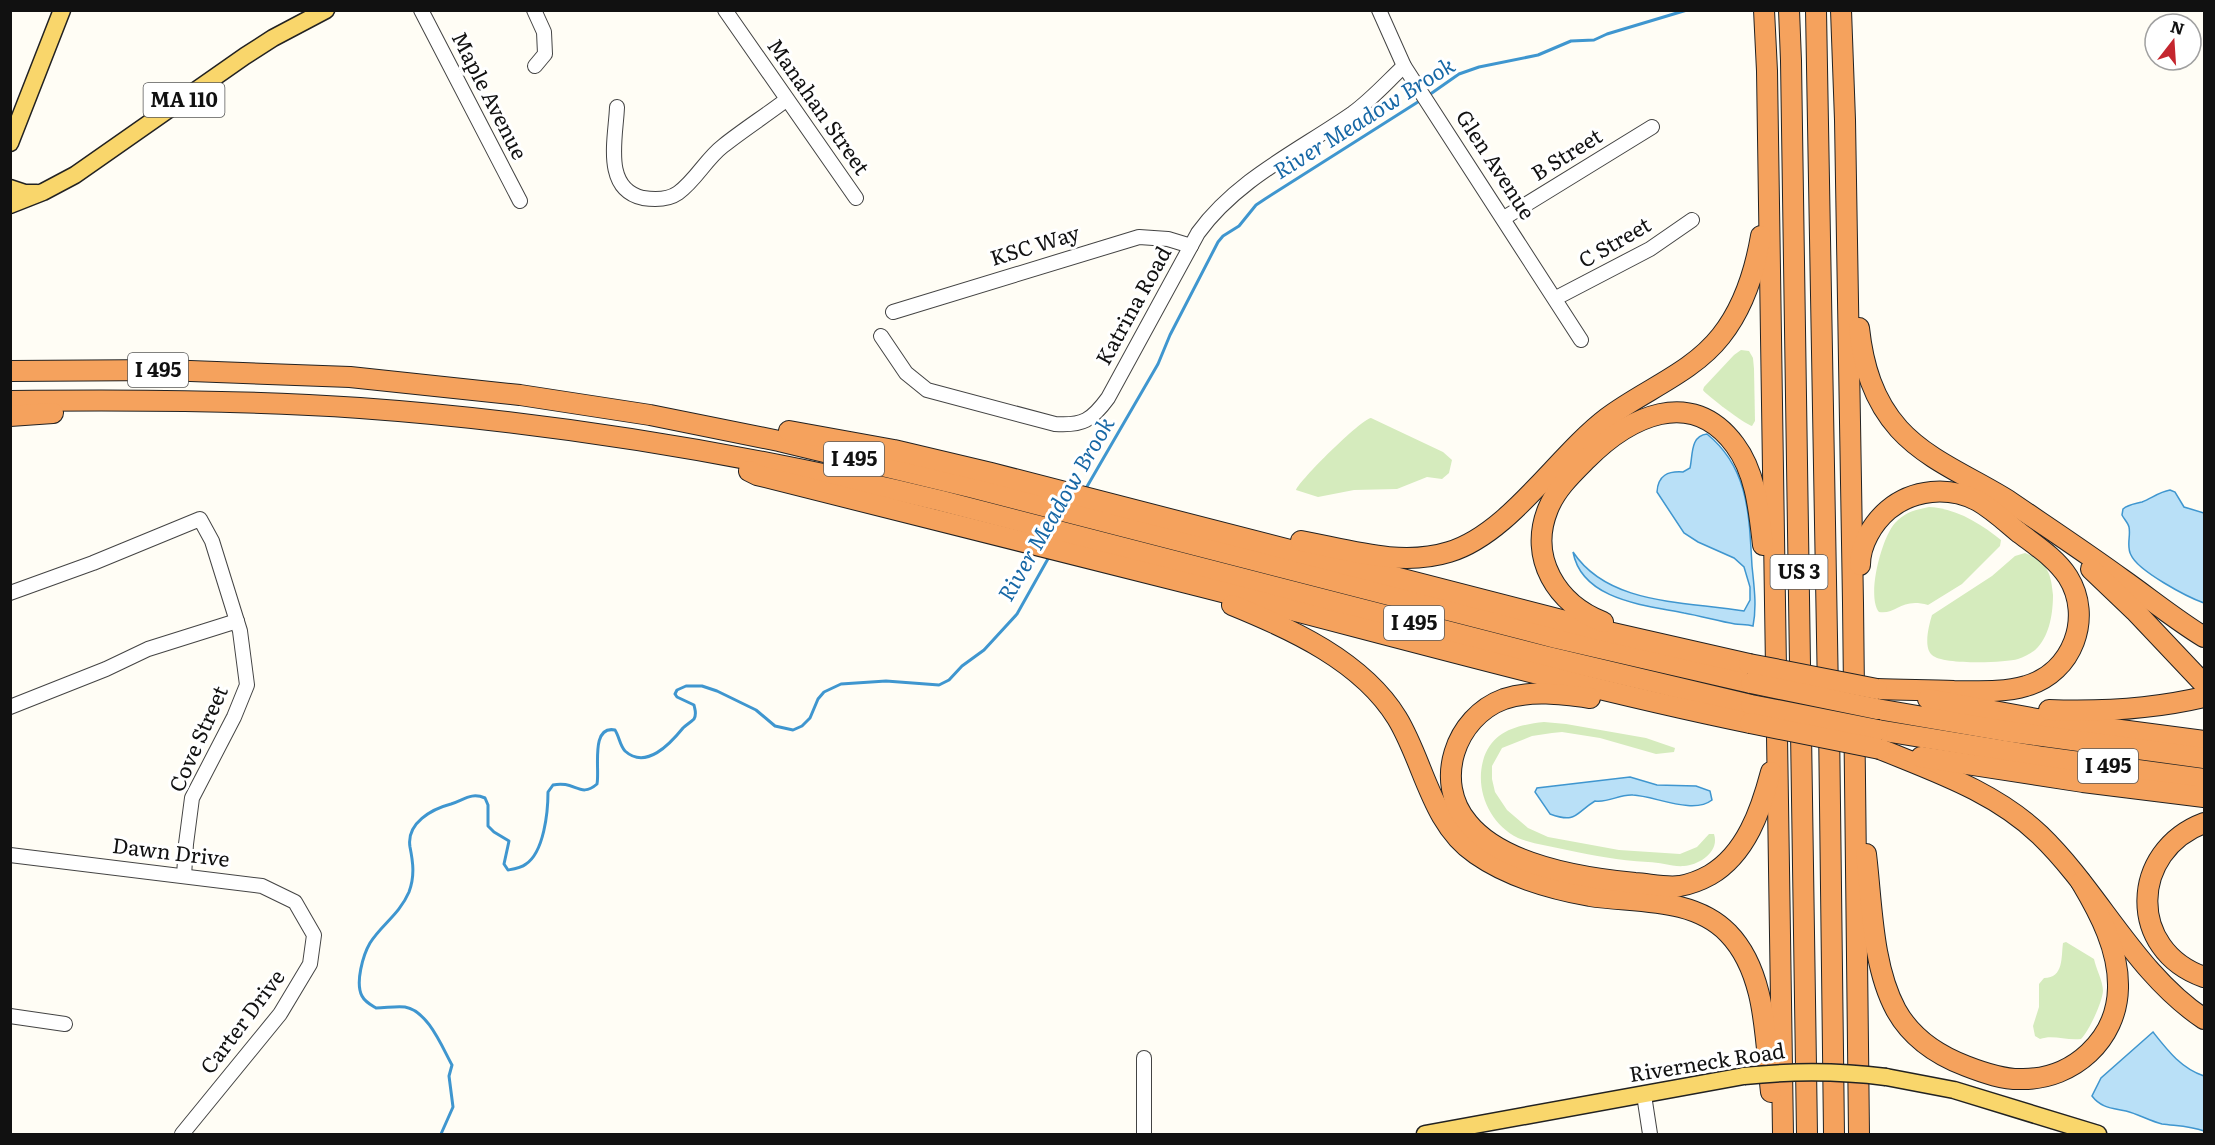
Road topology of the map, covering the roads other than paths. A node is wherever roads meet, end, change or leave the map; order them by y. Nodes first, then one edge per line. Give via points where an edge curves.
1 (62, 10) edge
2 (327, 10) edge
3 (421, 10) edge
4 (534, 10) edge
5 (725, 10) edge
6 (1379, 10) edge
7 (1764, 10) edge
8 (1789, 10) edge
9 (1816, 10) edge
10 (1843, 10) edge
11 (536, 66) dead end
12 (1404, 66) junction
13 (786, 100) junction
14 (617, 107) dead end
15 (1652, 127) dead end
16 (10, 142) edge
17 (1768, 170) junction
18 (10, 188) edge
19 (44, 192) junction
20 (856, 198) dead end
21 (520, 201) dead end
22 (1846, 201) junction
23 (10, 206) edge
24 (1504, 218) junction
25 (1692, 220) dead end
26 (1191, 246) junction
27 (1556, 298) junction
28 (893, 312) dead end
29 (880, 336) dead end
30 (1581, 340) dead end
31 (10, 371) edge
32 (167, 400) junction
33 (10, 401) edge
34 (650, 415) junction
35 (10, 416) edge
36 (716, 454) junction
37 (2020, 509) junction
38 (1153, 515) junction
39 (1074, 545) junction
40 (1192, 584) junction
41 (10, 593) edge
42 (1853, 603) junction
43 (237, 621) junction
44 (2205, 637) edge
45 (1692, 651) junction
46 (1776, 658) junction
47 (1750, 674) junction
48 (2205, 684) edge
49 (1877, 699) junction
50 (2197, 699) edge
51 (1935, 701) junction
52 (10, 707) edge
53 (1750, 714) junction
54 (1777, 740) junction
55 (2205, 741) edge
56 (1880, 750) junction
57 (1854, 756) junction
58 (2205, 758) edge
59 (2205, 779) edge
60 (2205, 797) edge
61 (2205, 823) edge
62 (10, 855) edge
63 (184, 876) junction
64 (2080, 882) junction
65 (309, 926) joint
66 (2205, 977) edge
67 (10, 1016) edge
68 (2205, 1018) edge
69 (65, 1024) dead end
70 (1144, 1058) dead end
71 (1644, 1095) junction
72 (182, 1134) edge
73 (1144, 1134) edge
74 (1425, 1134) edge
75 (1650, 1134) edge
76 (1775, 1134) edge
77 (1783, 1134) edge
78 (1807, 1134) edge
79 (1834, 1134) edge
80 (1859, 1134) edge
81 (2098, 1134) edge

1 - 16 main road
2 - 19 main road, MA 110 via 266,43 75,175
3 - 21 street, Maple Avenue
4 - 11 street via 544,32 545,54
5 - 13 street, Manahan Street
6 - 12 street, Glen Avenue
7 - 17 highway
8 - 78 highway, US 3
9 - 79 highway, US 3
10 - 22 highway
12 - 24 street, Glen Avenue
12 - 26 street, Katrina Road via 1354,112 1226,200
13 - 14 street via 722,146 678,193 652,200 628,191 615,172
13 - 20 street, Manahan Street
15 - 24 street, B Street
17 - 38 highway via 1754,267 1740,306 1722,335 1692,364 1599,424 1500,523 1476,541 1438,555 1395,557
17 - 46 highway
18 - 19 main road via 25,193
19 - 23 main road, MA 110
22 - 37 highway via 1861,348 1880,402 1898,428 1922,449
22 - 42 highway
24 - 27 street, Glen Avenue
25 - 27 street, C Street via 1650,249
26 - 28 street, KSC Way via 1139,237
26 - 29 street, Katrina Road via 1108,398 1092,417 1080,423 1055,424 927,390 906,373
27 - 30 street, Glen Avenue
31 - 34 highway, I 495 via 164,370 350,377 520,395
32 - 33 highway, I 495
32 - 35 highway
32 - 36 highway, I 495 via 359,408 490,421
34 - 38 highway via 723,422 926,457
34 - 47 highway, I 495 via 779,441 1556,638
36 - 39 highway, I 495 via 900,491 1047,529
36 - 39 highway via 757,475 1038,546
37 - 44 highway
37 - 48 highway via 2117,594
38 - 45 highway
39 - 40 highway
39 - 53 highway, I 495 via 1576,664
40 - 53 highway via 1667,706
40 - 76 highway via 1300,637 1365,680 1397,719 1447,824 1476,854 1515,874 1561,890 1690,910 1714,921 1728,934 1746,959 1758,995
41 - 43 street, Cove Street via 200,519 212,541
42 - 49 highway via 1860,558 1872,528 1900,502 1935,492 1963,495 1988,508 2058,564 2078,599 2080,623 2072,647 2058,668 2035,683 2002,690
42 - 57 highway
43 - 52 street via 148,649
43 - 63 street, Cove Street via 247,685 192,798
45 - 46 highway via 1579,610 1556,589 1542,554 1542,528 1548,510 1570,476 1619,431 1660,413 1686,414 1712,424 1728,437 1744,460 1758,504
45 - 47 highway
46 - 54 highway
47 - 49 highway, bridge
49 - 51 highway
49 - 58 highway, I 495 via 2005,731
50 - 51 highway via 2089,711 2008,709
51 - 55 highway
53 - 54 highway via 1570,695 1515,696 1485,710 1464,730 1451,767 1454,796 1479,835 1523,858 1600,879 1683,885 1717,871 1746,837 1764,796
53 - 56 highway, bridge
53 - 59 highway, I 495, bridge
54 - 77 highway
56 - 60 highway via 2072,781
56 - 64 highway via 1952,778 2004,807 2040,835
57 - 64 highway via 1883,976 1903,1020 1924,1043 1946,1057 1995,1076 2032,1079 2073,1066 2102,1038 2115,1010 2118,976 2103,925
57 - 80 highway
61 - 66 highway via 2183,834 2162,855 2153,872 2147,899 2151,927 2165,951 2180,965
62 - 63 street, Dawn Drive
63 - 65 street, Dawn Drive via 262,886 295,902
64 - 68 highway via 2164,985
65 - 72 street, Carter Drive via 314,935 304,977 280,1014
67 - 69 street
70 - 73 street
71 - 74 main road, Riverneck Road
71 - 75 street
71 - 81 main road, Riverneck Road, bridge via 1744,1076 1802,1072 1886,1077 1954,1090

